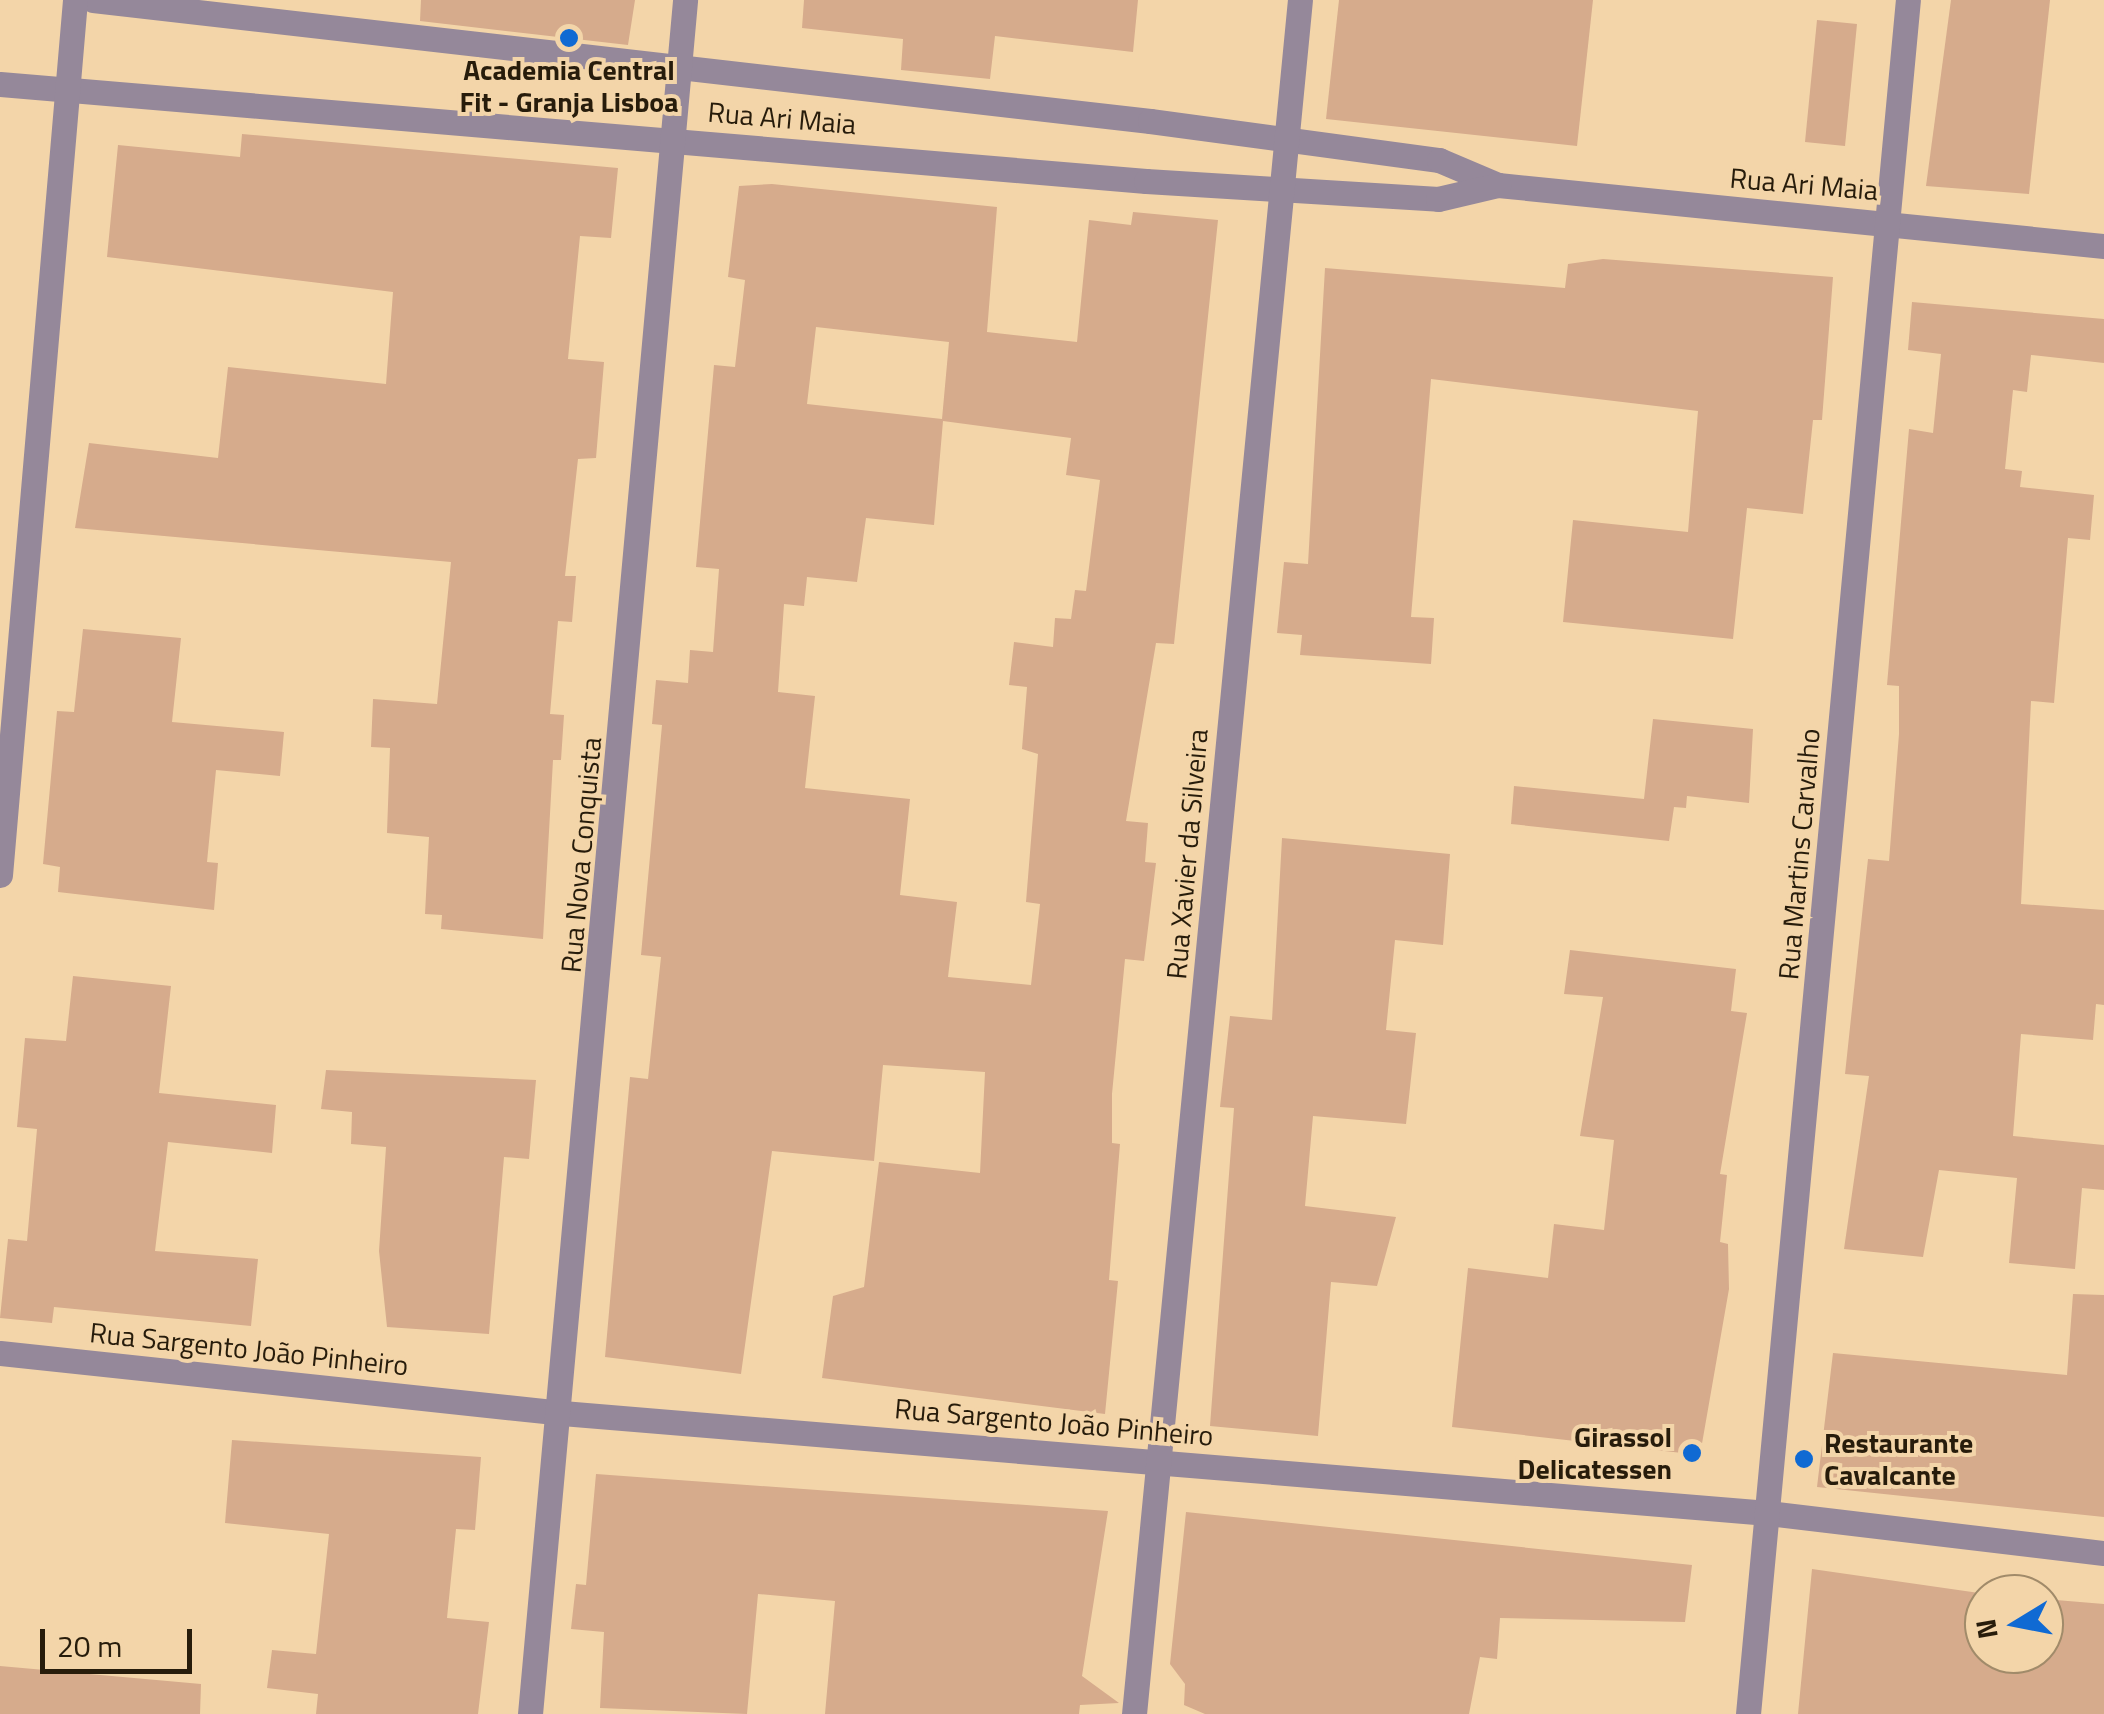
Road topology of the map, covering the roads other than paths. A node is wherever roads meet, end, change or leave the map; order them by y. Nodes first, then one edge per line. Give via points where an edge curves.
1 (74, 0) edge
2 (93, 0) edge
3 (685, 0) edge
4 (1300, 0) edge
5 (1908, 0) edge
6 (678, 66) junction
7 (0, 84) edge
8 (66, 92) junction
9 (674, 139) junction
10 (1287, 142) junction
11 (1498, 185) junction
12 (1281, 187) junction
13 (1888, 222) junction
14 (2104, 246) edge
15 (0, 875) edge
16 (0, 1353) edge
17 (562, 1413) junction
18 (1159, 1460) junction
19 (1768, 1512) junction
20 (2104, 1553) edge
21 (530, 1714) edge
22 (1134, 1714) edge
23 (1748, 1714) edge

1 - 8 street
2 - 6 street, Rua Ari Maia
3 - 6 street, Rua Nova Conquista
4 - 10 street, Rua Xavier da Silveira
5 - 13 street, Rua Martins Carvalho
6 - 9 street, Rua Nova Conquista
6 - 10 street, Rua Ari Maia
7 - 8 street, Rua Ari Maia
8 - 9 street, Rua Ari Maia
8 - 15 street
9 - 12 street, Rua Ari Maia
9 - 17 street, Rua Nova Conquista
10 - 11 street, Rua Ari Maia via 1439,160
10 - 12 street, Rua Xavier da Silveira
11 - 12 street, Rua Ari Maia via 1438,199
11 - 13 street, Rua Ari Maia
12 - 18 street, Rua Xavier da Silveira
13 - 14 street, Rua Ari Maia
13 - 19 street, Rua Martins Carvalho
16 - 17 street, Rua Sargento João Pinheiro
17 - 18 street, Rua Sargento João Pinheiro
17 - 21 street, Rua Nova Conquista
18 - 19 street, Rua Sargento João Pinheiro
18 - 22 street, Rua Xavier da Silveira
19 - 20 street, Rua Sargento João Pinheiro
19 - 23 street, Rua Martins Carvalho

